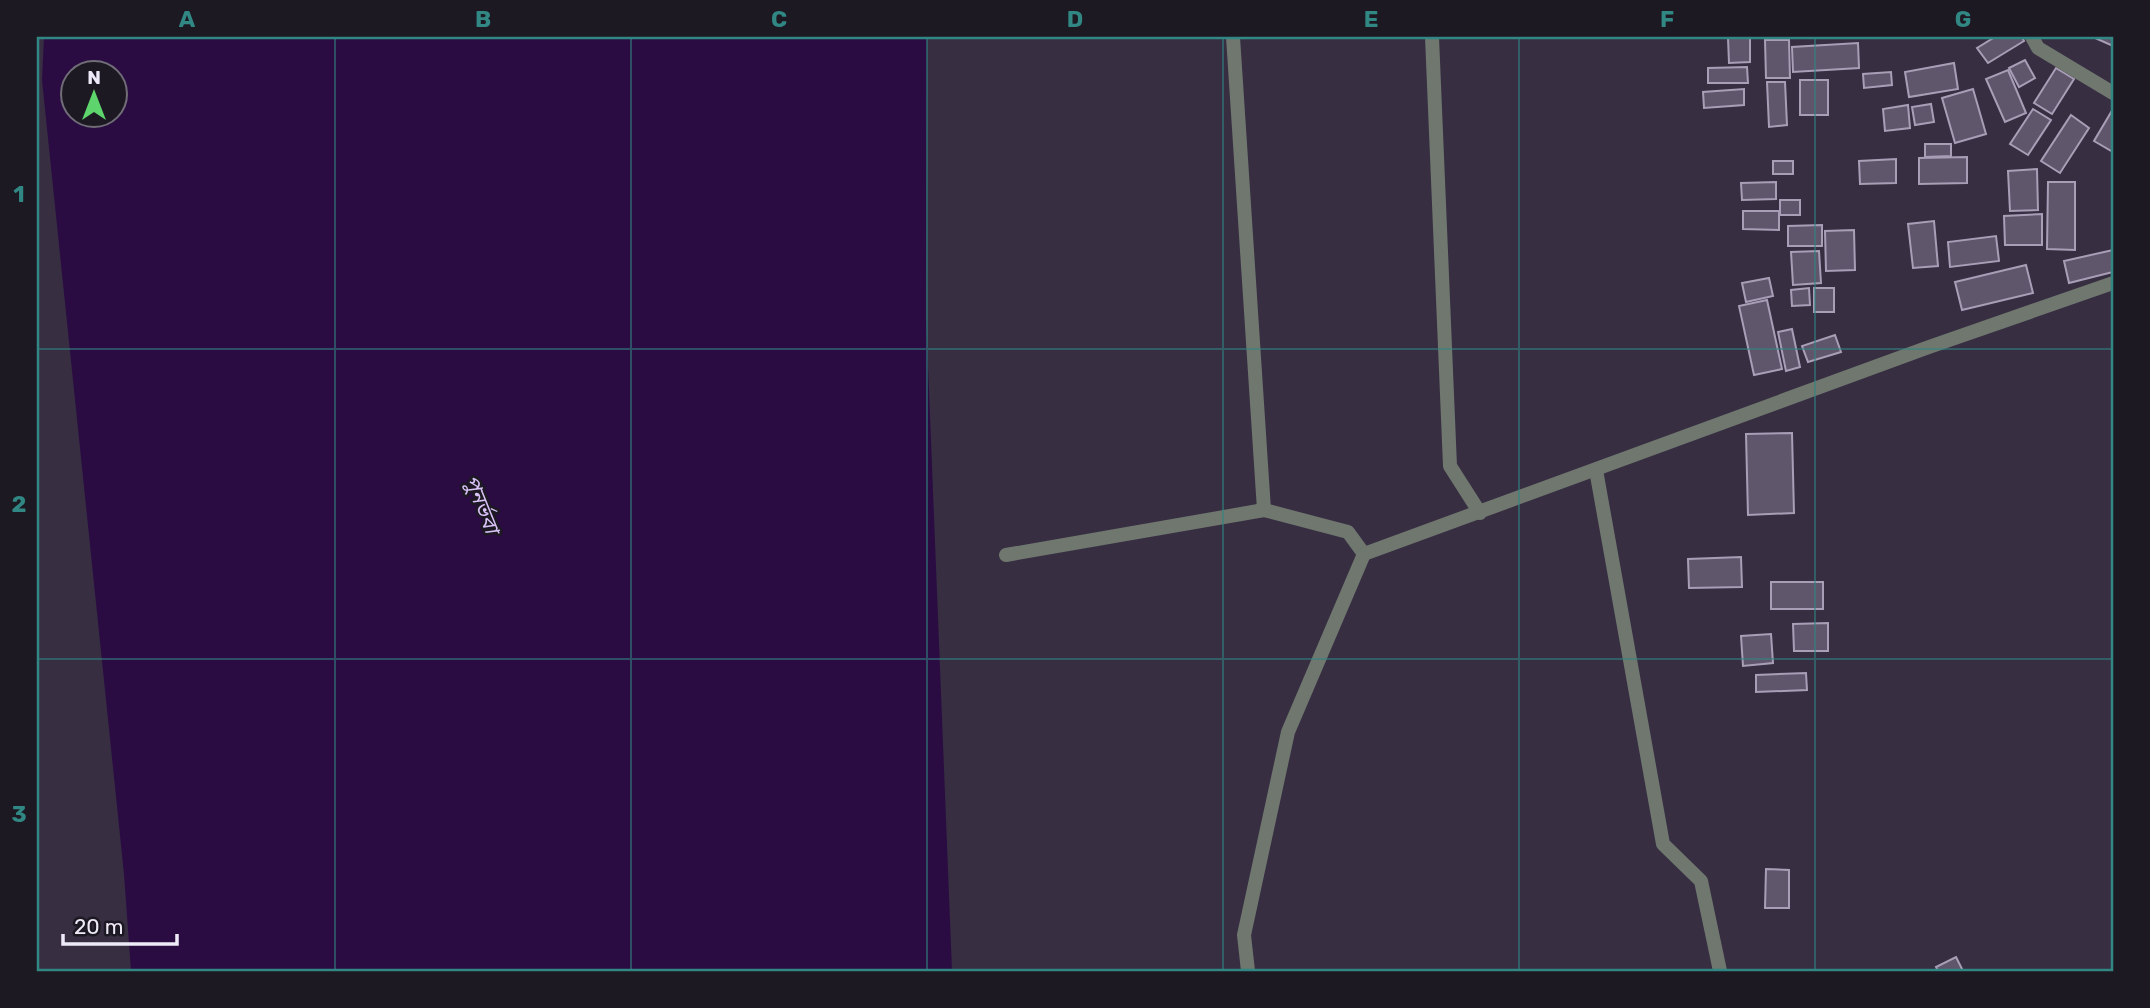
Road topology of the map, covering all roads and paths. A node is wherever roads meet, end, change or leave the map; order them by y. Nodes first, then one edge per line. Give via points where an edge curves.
1 (1233, 37) edge
2 (1432, 37) edge
3 (2032, 37) edge
4 (2113, 93) edge
5 (2113, 283) edge
6 (1596, 470) junction
7 (1264, 510) junction
8 (1480, 513) junction
9 (1364, 554) junction
10 (1006, 555) dead end
11 (1248, 971) edge
12 (1720, 971) edge

1 - 7 street
2 - 8 street via 1450,466
3 - 4 street via 2038,48
5 - 6 street
6 - 8 street
6 - 12 street via 1663,844 1701,881
7 - 9 street via 1348,532
7 - 10 street
8 - 9 street
9 - 11 street via 1288,732 1244,935

